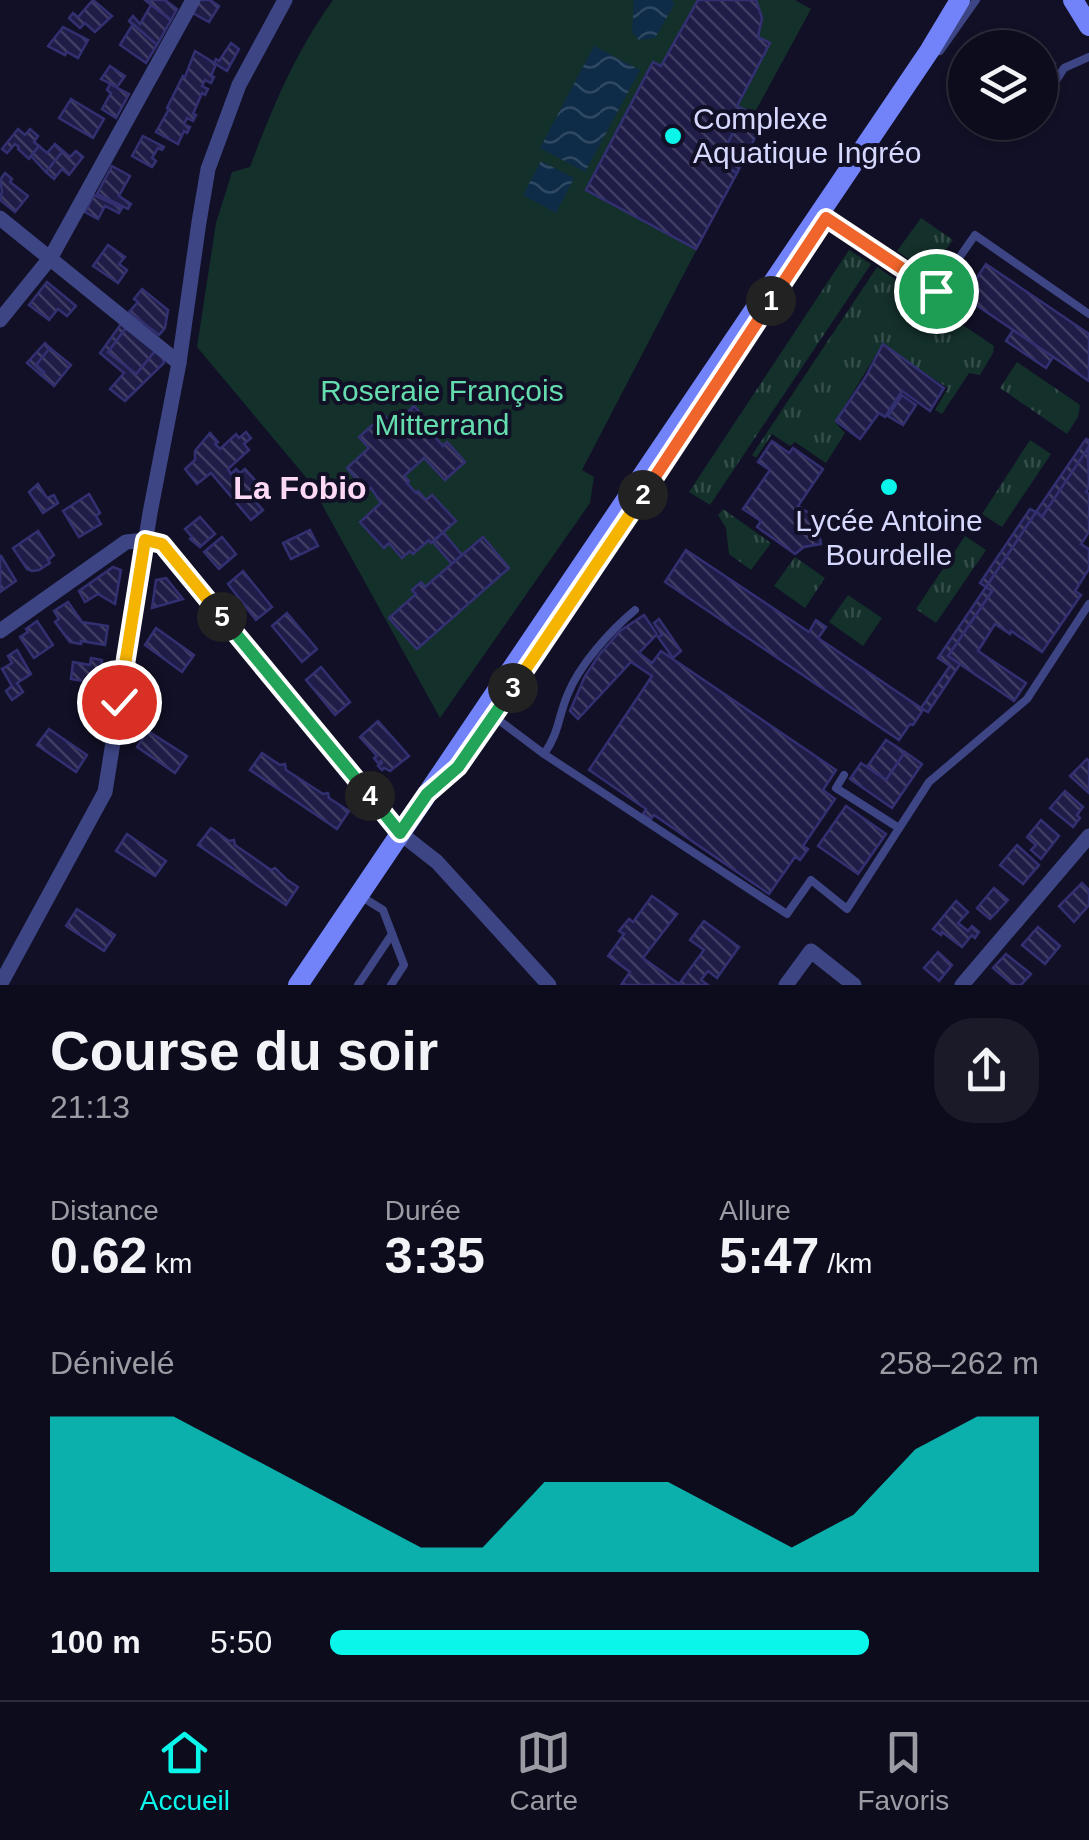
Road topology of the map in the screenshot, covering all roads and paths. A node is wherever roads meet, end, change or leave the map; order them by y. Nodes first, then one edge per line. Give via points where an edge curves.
1 (193, 0) edge
2 (960, 0) edge
3 (976, 0) edge
4 (1073, 0) edge
5 (284, 1) edge
6 (1089, 26) edge
7 (930, 50) junction
8 (1089, 57) edge
9 (1058, 78) edge
10 (823, 215) junction
11 (0, 218) edge
12 (51, 258) junction
13 (1089, 314) edge
14 (0, 320) edge
15 (179, 363) junction
16 (145, 540) junction
17 (1089, 604) edge
18 (635, 610) dead end
19 (0, 631) edge
20 (489, 712) junction
21 (544, 754) junction
22 (844, 775) dead end
23 (899, 828) junction
24 (400, 833) junction
25 (1089, 836) edge
26 (359, 895) junction
27 (392, 934) junction
28 (0, 985) edge
29 (298, 985) edge
30 (358, 985) edge
31 (391, 985) edge
32 (549, 985) edge
33 (786, 985) edge
34 (854, 985) edge
35 (962, 985) edge

1 - 12 street
2 - 7 main road
3 - 7 main road
3 - 10 lane
4 - 6 main road
5 - 15 street via 240,84 208,170
7 - 10 main road
8 - 9 lane
10 - 13 lane via 936,291 975,236
10 - 20 main road
11 - 12 street
12 - 14 street
12 - 15 street
15 - 16 street
16 - 19 street via 126,542
16 - 24 street via 162,544
16 - 28 street via 105,792
17 - 23 lane via 1026,698 929,782
18 - 21 lane via 616,625 568,692 556,737
20 - 21 lane
20 - 24 main road
21 - 23 lane via 786,914 812,880 847,909
22 - 23 lane via 836,788
24 - 26 main road
24 - 32 street via 436,862
25 - 35 street
26 - 27 lane via 382,910
26 - 29 main road
27 - 30 lane
27 - 31 lane via 404,965
33 - 34 street via 811,951

